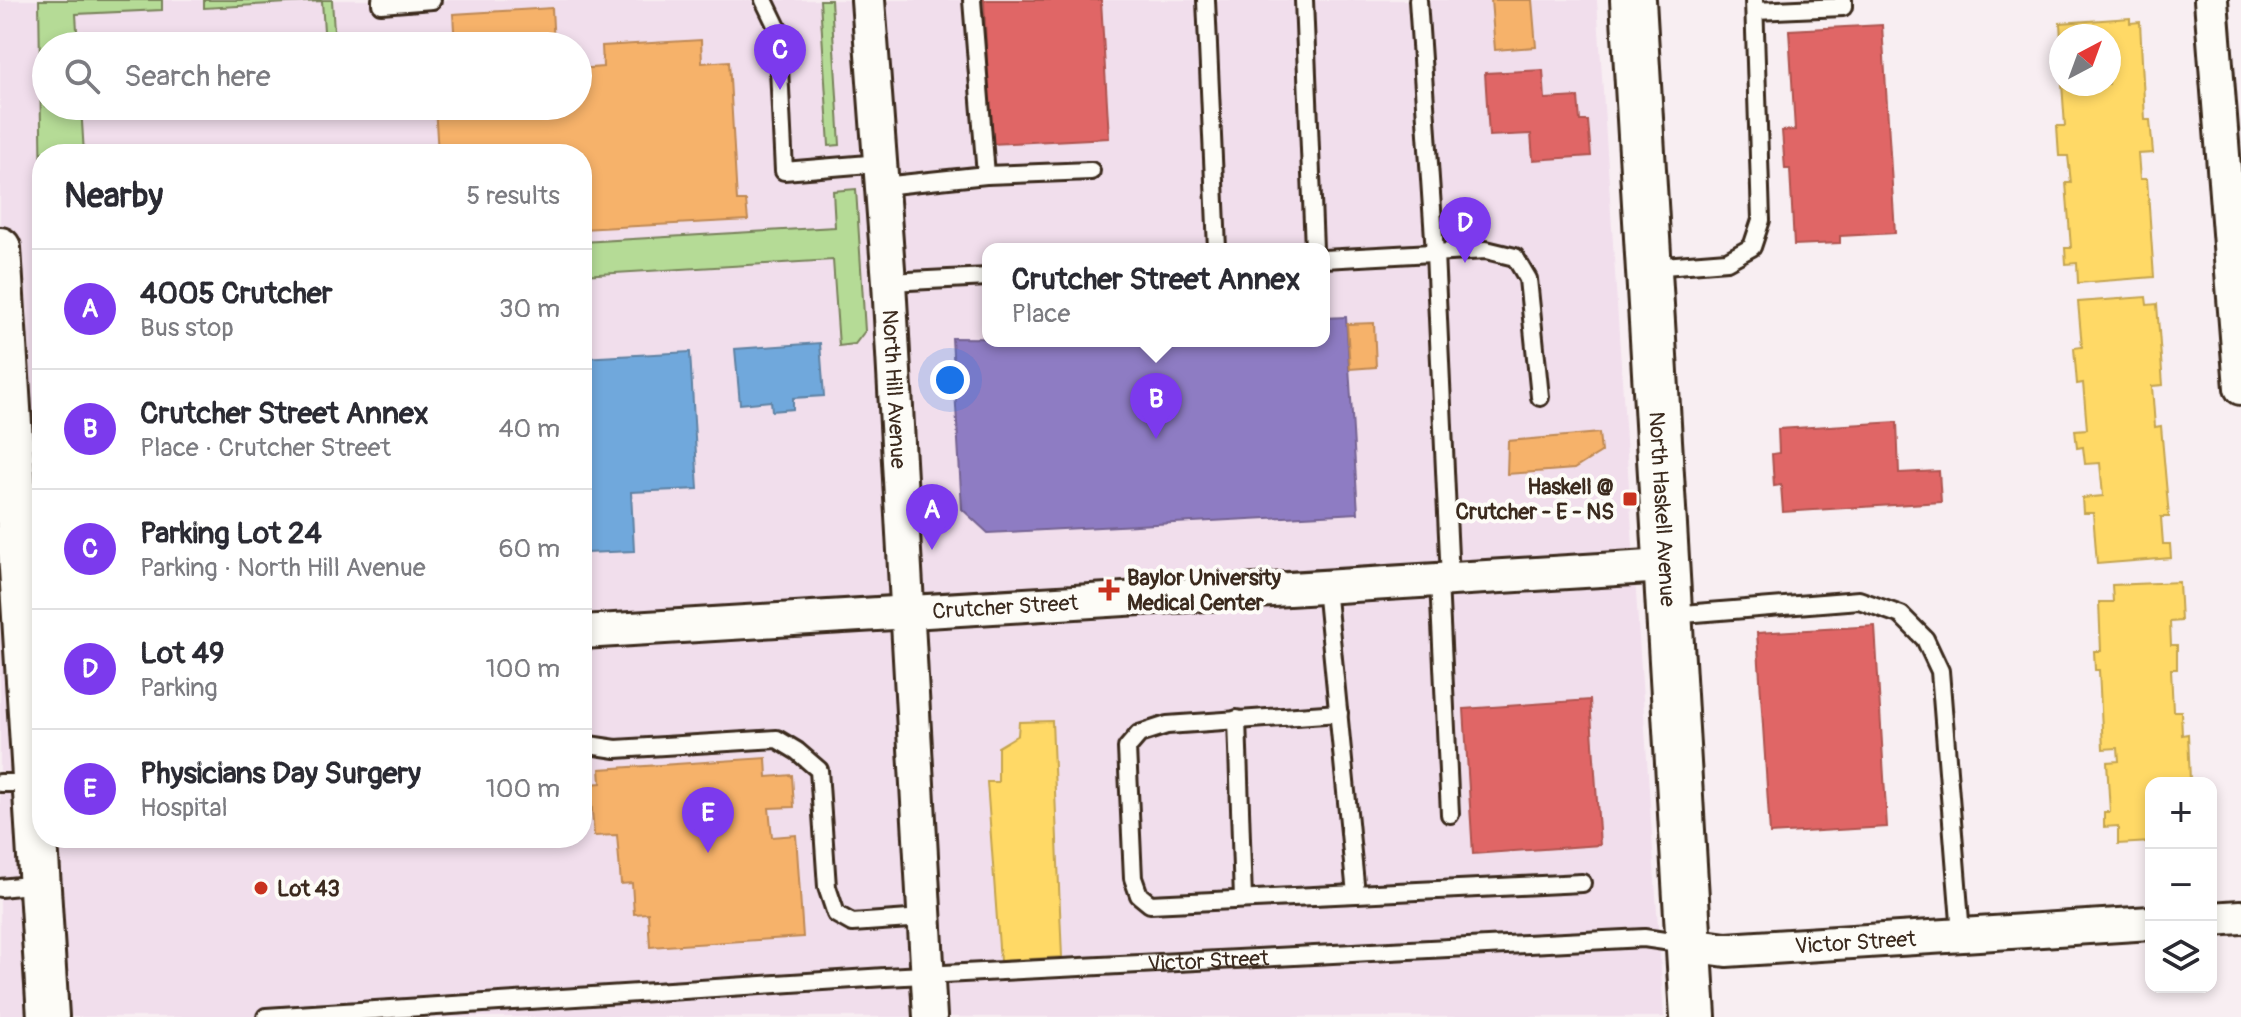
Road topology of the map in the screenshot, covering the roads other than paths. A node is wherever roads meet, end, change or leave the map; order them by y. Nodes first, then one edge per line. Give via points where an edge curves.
1 (381, 0) edge
2 (432, 0) edge
3 (764, 0) edge
4 (868, 0) edge
5 (972, 0) edge
6 (1206, 0) edge
7 (1304, 0) edge
8 (1418, 0) edge
9 (1633, 0) edge
10 (1843, 0) edge
11 (2211, 0) edge
12 (1754, 5) edge
13 (1091, 171) dead end
14 (882, 174) junction
15 (986, 175) junction
16 (1217, 243) edge
17 (1314, 243) edge
18 (0, 248) edge
19 (1435, 253) junction
20 (1330, 259) edge
21 (1649, 267) junction
22 (982, 277) edge
23 (889, 282) junction
24 (2, 337) edge
25 (2241, 388) edge
26 (1540, 397) dead end
27 (1666, 566) junction
28 (1445, 580) junction
29 (1326, 587) junction
30 (906, 613) junction
31 (1670, 615) junction
32 (592, 631) edge
33 (32, 637) edge
34 (32, 686) edge
35 (1339, 713) junction
36 (1237, 719) junction
37 (592, 747) edge
38 (17, 783) edge
39 (1450, 814) dead end
40 (1582, 883) dead end
41 (40, 884) junction
42 (0, 888) edge
43 (1356, 894) junction
44 (1243, 899) junction
45 (2241, 917) edge
46 (924, 918) junction
47 (2217, 919) edge
48 (2145, 923) edge
49 (1961, 934) junction
50 (1690, 945) junction
51 (928, 974) junction
52 (48, 1017) edge
53 (266, 1017) edge
54 (930, 1017) edge
55 (1693, 1017) edge

1 - 2 lane
3 - 14 lane via 777,27 784,171
4 - 14 street, North Hill Avenue
5 - 15 lane
6 - 16 lane
7 - 17 lane
8 - 19 lane
9 - 21 main road, North Haskell Avenue
10 - 12 lane via 1843,7
11 - 25 street
12 - 21 lane via 1761,220 1752,247 1727,261
13 - 15 lane
14 - 15 lane
14 - 23 street, North Hill Avenue
18 - 24 street
19 - 20 lane
19 - 26 lane via 1486,250 1515,257 1528,279
19 - 28 lane
21 - 27 main road, North Haskell Avenue
22 - 23 lane
23 - 30 street, North Hill Avenue
24 - 33 street
27 - 28 street, Crutcher Street
27 - 31 main road, North Haskell Avenue
28 - 29 street, Crutcher Street
28 - 39 lane
29 - 30 street, Crutcher Street
29 - 35 lane
30 - 32 street, Crutcher Street
30 - 46 street, North Hill Avenue
31 - 49 lane via 1859,600 1901,615 1925,639 1940,671
31 - 50 main road, North Haskell Avenue
34 - 38 street
35 - 36 lane
35 - 43 lane
36 - 44 lane
36 - 44 lane via 1167,725 1139,734 1127,748 1133,878 1139,895 1150,904
37 - 46 lane via 777,739 819,770 827,887 836,914 852,923
38 - 41 street
40 - 43 lane
41 - 42 lane
41 - 52 street
43 - 44 lane
45 - 47 street
46 - 51 street, North Hill Avenue
48 - 49 street, Victor Street
49 - 50 street, Victor Street via 1726,950
50 - 51 lane, Victor Street via 1644,938
50 - 55 main road, North Haskell Avenue
51 - 53 lane, Victor Street
51 - 54 street, North Hill Avenue

